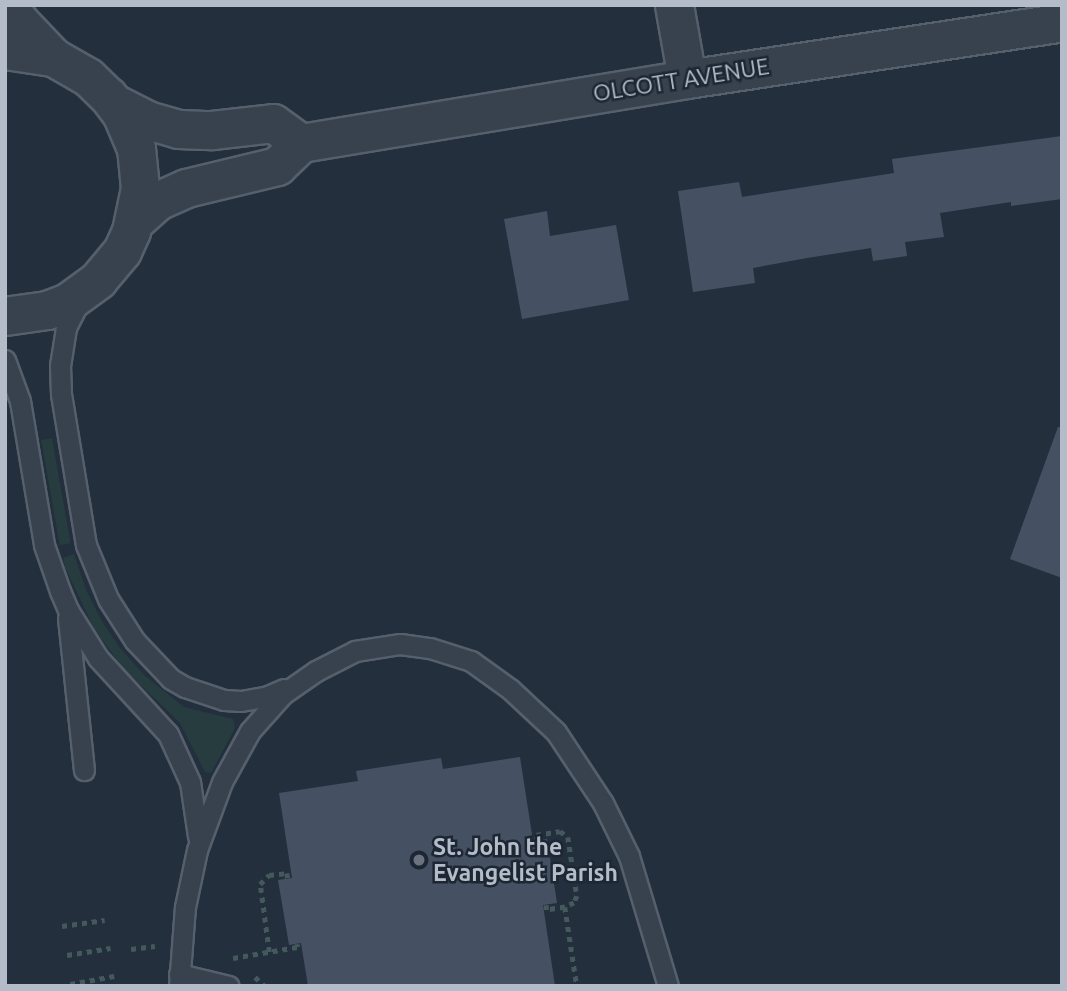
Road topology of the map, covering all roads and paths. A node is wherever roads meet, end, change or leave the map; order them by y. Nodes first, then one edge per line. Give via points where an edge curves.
1 (9, 5) edge
2 (674, 5) edge
3 (1062, 22) edge
4 (5, 50) edge
5 (53, 57) junction
6 (687, 79) junction
7 (114, 103) junction
8 (301, 143) junction
9 (135, 221) junction
10 (85, 292) junction
11 (5, 316) edge
12 (5, 360) edge
13 (68, 610) junction
14 (307, 677) junction
15 (83, 770) dead end
16 (537, 841) dead end
17 (197, 850) junction
18 (288, 878) dead end
19 (546, 905) dead end
20 (565, 907) junction
21 (106, 920) dead end
22 (62, 926) dead end
23 (167, 944) dead end
24 (297, 944) dead end
25 (110, 948) dead end
26 (131, 949) dead end
27 (269, 952) junction
28 (67, 955) dead end
29 (229, 965) dead end
30 (114, 976) dead end
31 (179, 980) edge
32 (70, 984) dead end
33 (229, 986) edge
34 (577, 986) edge
35 (668, 986) edge

1 - 5 street
2 - 6 street
3 - 6 street, OLCOTT AVENUE
4 - 5 street
5 - 7 street via 88,77
6 - 8 street, OLCOTT AVENUE
7 - 8 street via 178,129 273,123
7 - 9 street via 138,158 141,188
8 - 9 street via 277,166 186,187 157,201
9 - 10 street via 111,266
10 - 11 street via 47,310
10 - 14 lane via 62,346 63,422 86,545 117,616 155,663 196,692 224,700 255,699
12 - 13 lane via 20,401 44,545
13 - 15 lane
13 - 17 lane via 98,658 177,749 195,800
14 - 17 lane via 270,706 239,748
14 - 35 lane via 355,652 416,645 471,661 527,703 575,759 620,838 642,893
16 - 20 path via 536,835 560,831 568,837 577,896
17 - 31 lane via 185,907
18 - 27 path via 287,873 269,875 260,884
19 - 20 path via 547,910
20 - 34 path
21 - 22 path
23 - 26 path
24 - 27 path
25 - 28 path
27 - 29 path via 236,957
30 - 32 path
31 - 33 lane

